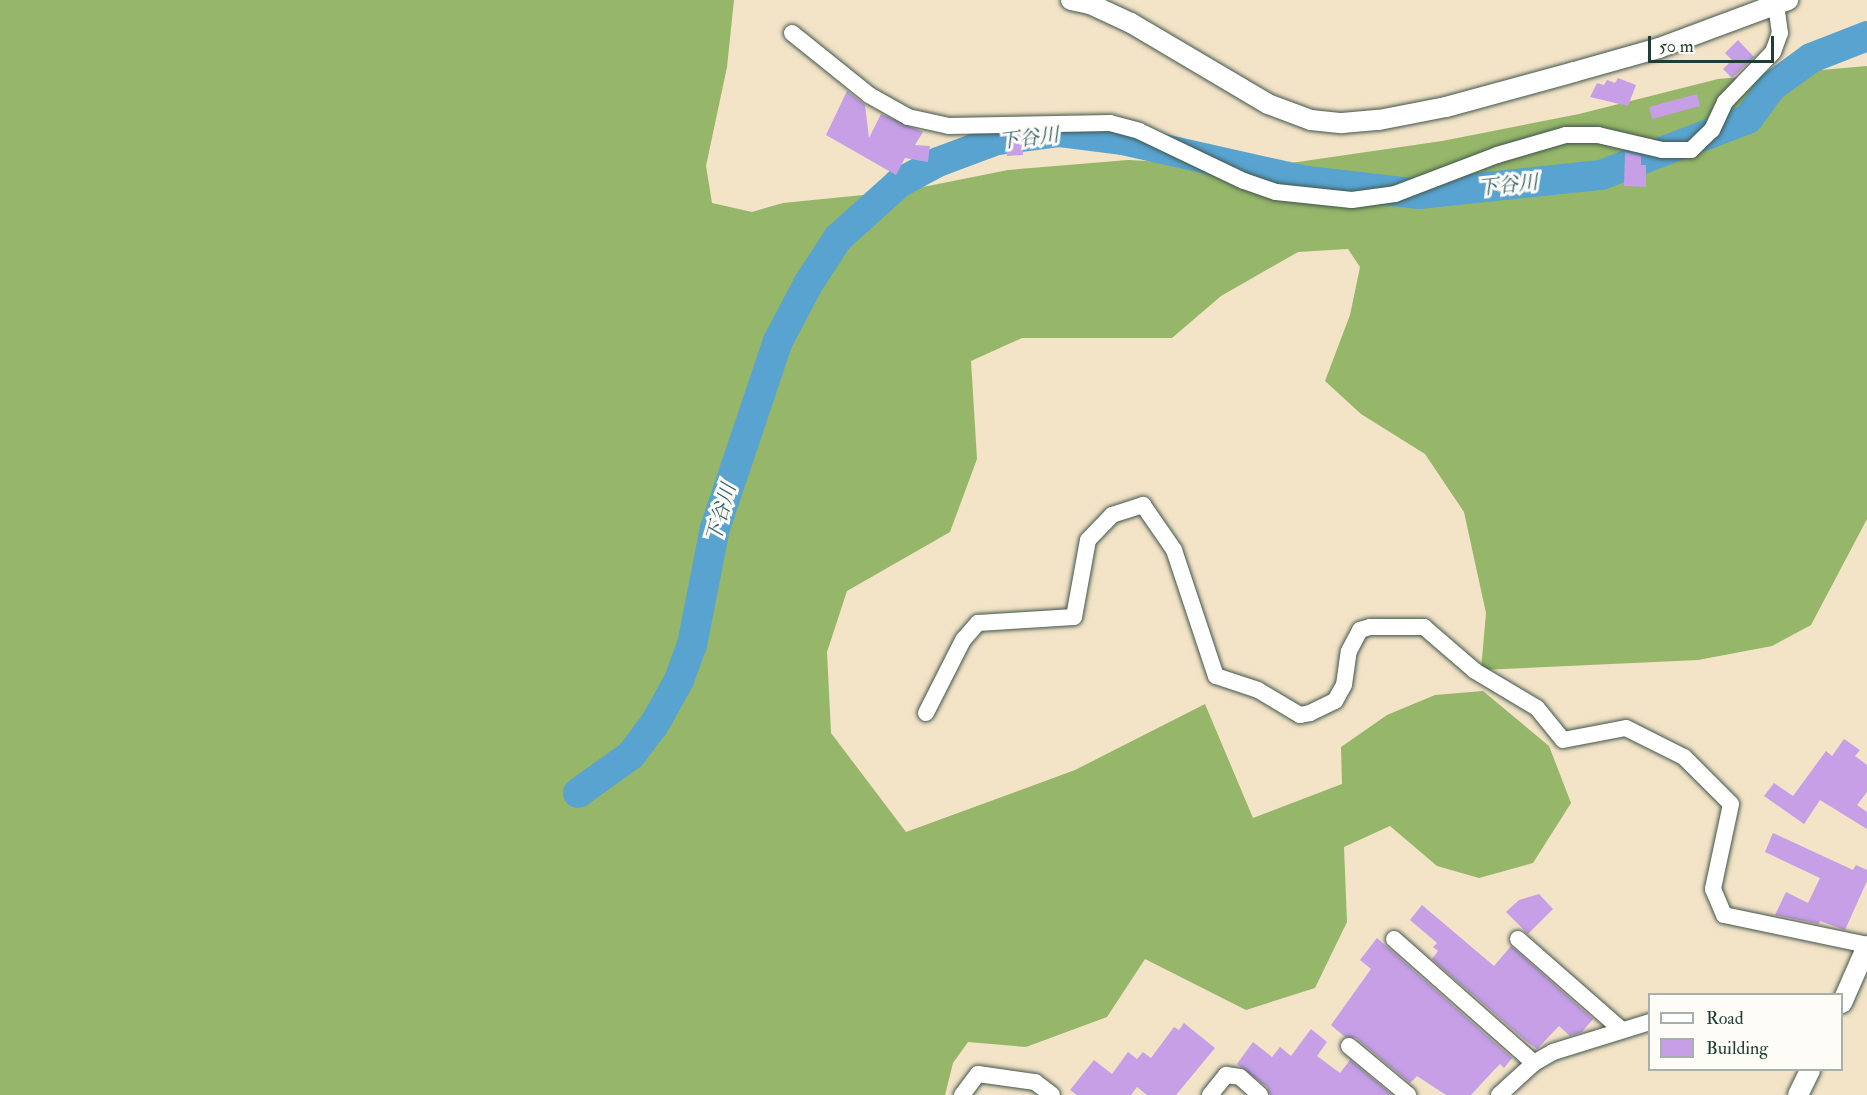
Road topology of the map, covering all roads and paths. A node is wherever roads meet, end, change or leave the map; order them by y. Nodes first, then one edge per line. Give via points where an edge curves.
1 (1071, 0) edge
2 (1782, 2) edge
3 (792, 33) dead end
4 (926, 713) dead end
5 (1394, 939) dead end
6 (1518, 939) dead end
7 (1867, 945) edge
8 (1843, 1001) edge
9 (1648, 1023) edge
10 (1622, 1030) junction
11 (1348, 1046) dead end
12 (1534, 1063) junction
13 (1810, 1071) edge
14 (962, 1095) edge
15 (1052, 1095) edge
16 (1210, 1095) edge
17 (1260, 1095) edge
18 (1408, 1095) edge
19 (1499, 1095) edge
20 (1798, 1095) edge

1 - 2 street via 1131,22 1268,104 1311,120 1342,123 1446,108 1659,48
2 - 3 street via 1780,33 1773,52 1725,102 1712,130 1691,150 1662,150 1598,135 1566,135 1497,155 1395,194 1352,200 1276,192 1138,131 1110,123 949,126 908,117 868,95
4 - 7 street via 963,640 978,623 1074,617 1088,540 1112,515 1143,505 1174,550 1215,676 1258,690 1300,715 1311,713 1335,701 1344,685 1349,651 1360,630 1424,627 1475,671 1537,708 1563,740 1626,728 1684,757 1731,804 1713,889 1724,915 1841,943
5 - 12 street
6 - 10 street
7 - 8 street
9 - 10 street
10 - 12 street via 1597,1042 1553,1052
11 - 18 street
12 - 19 street
13 - 20 street
14 - 15 street via 978,1074 1035,1082
16 - 17 street via 1226,1075 1240,1077

